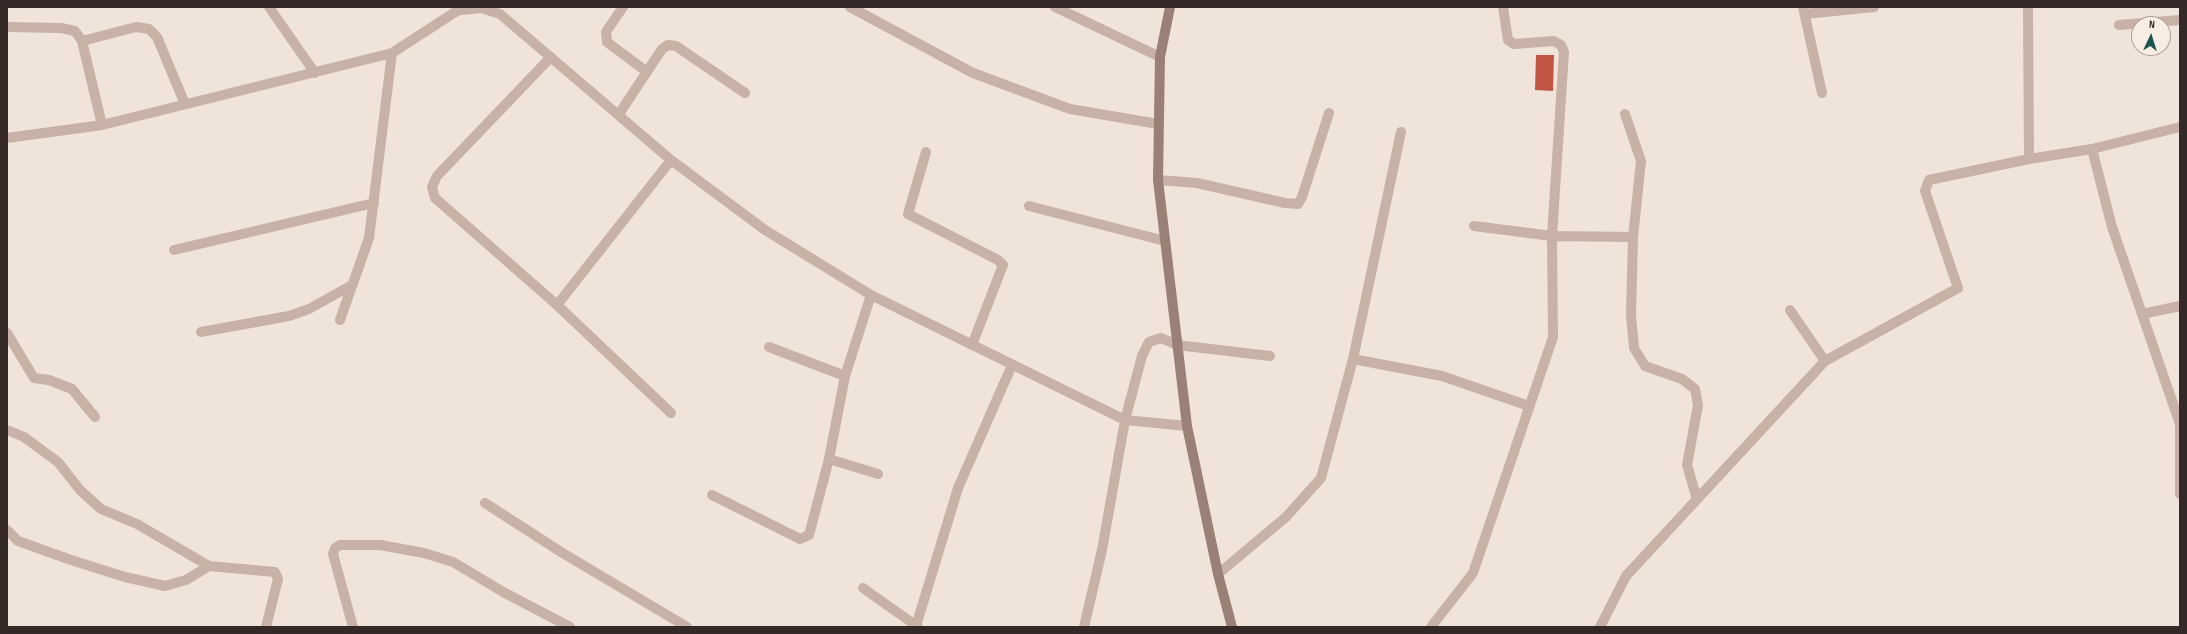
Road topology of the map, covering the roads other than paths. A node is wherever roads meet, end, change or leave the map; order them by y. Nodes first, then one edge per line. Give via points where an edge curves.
1 (269, 7) edge
2 (622, 7) edge
3 (850, 7) edge
4 (1055, 7) edge
5 (1170, 7) edge
6 (1503, 7) edge
7 (1874, 7) edge
8 (2028, 7) edge
9 (461, 8) edge
10 (1804, 11) edge
11 (2180, 20) edge
12 (2120, 26) dead end
13 (7, 27) edge
14 (82, 41) junction
15 (392, 53) junction
16 (551, 57) junction
17 (1160, 57) junction
18 (647, 72) junction
19 (315, 73) junction
20 (745, 93) dead end
21 (1822, 93) dead end
22 (185, 104) junction
23 (1329, 113) dead end
24 (618, 114) junction
25 (1625, 114) dead end
26 (1158, 124) junction
27 (102, 126) junction
28 (2180, 127) edge
29 (1401, 132) dead end
30 (7, 138) edge
31 (2092, 149) junction
32 (926, 152) dead end
33 (2029, 159) junction
34 (670, 160) junction
35 (1158, 180) junction
36 (374, 203) junction
37 (1029, 206) dead end
38 (1474, 226) dead end
39 (1552, 236) junction
40 (1634, 237) junction
41 (1165, 241) junction
42 (174, 250) dead end
43 (352, 285) junction
44 (871, 295) junction
45 (557, 305) junction
46 (2180, 306) edge
47 (1790, 310) dead end
48 (2142, 314) junction
49 (340, 320) dead end
50 (201, 332) dead end
51 (7, 333) edge
52 (972, 345) junction
53 (1177, 345) junction
54 (769, 347) dead end
55 (1270, 356) dead end
56 (1353, 359) junction
57 (1825, 361) junction
58 (1012, 365) junction
59 (845, 376) junction
60 (1530, 406) junction
61 (671, 413) dead end
62 (95, 417) dead end
63 (1125, 420) junction
64 (1187, 426) junction
65 (7, 430) edge
66 (829, 460) junction
67 (878, 474) dead end
68 (2180, 494) edge
69 (712, 495) dead end
70 (1697, 499) junction
71 (485, 503) dead end
72 (7, 530) edge
73 (208, 566) junction
74 (1218, 574) junction
75 (863, 588) dead end
76 (266, 627) edge
77 (353, 627) edge
78 (570, 627) edge
79 (687, 627) edge
80 (917, 627) edge
81 (1084, 627) edge
82 (1232, 627) edge
83 (1431, 627) edge
84 (1600, 627) edge

1 - 19 street
2 - 18 street via 606,32 607,42
3 - 26 street via 973,73 1070,110
4 - 17 street
5 - 17 main road
6 - 39 street via 1508,40 1514,44 1554,41 1561,45 1564,52
7 - 10 street
8 - 33 street
9 - 15 street
9 - 16 street via 481,8 500,14
10 - 21 street
11 - 12 street
13 - 14 street via 75,30
14 - 22 street via 136,27 149,29 157,37
14 - 27 street
15 - 19 street
15 - 36 street
16 - 24 street
16 - 45 street via 437,176 432,187 435,198
17 - 26 main road
18 - 20 street via 662,49 676,46
18 - 24 street
19 - 22 street
22 - 27 street
23 - 35 street via 1298,204 1198,183
24 - 34 street
25 - 40 street via 1641,161
26 - 35 main road
27 - 30 street
28 - 31 street
29 - 56 street
31 - 33 street
31 - 48 street via 2112,227
32 - 52 street via 908,214 998,260 1003,265
33 - 57 street via 1929,180 1925,191 1958,288
34 - 44 street via 765,230
34 - 45 street
35 - 41 main road
36 - 42 street
36 - 43 street via 369,238
37 - 41 street
38 - 39 street
39 - 40 street
39 - 60 street via 1553,337
40 - 70 street via 1631,316 1634,348 1645,366 1682,379 1695,389 1698,405 1686,465
41 - 53 main road
43 - 49 street
43 - 50 street via 309,309 288,316
44 - 52 street
44 - 59 street
45 - 61 street
46 - 48 street
47 - 57 street
48 - 68 street via 2180,424
51 - 62 street via 34,378 49,380 72,389
52 - 58 street
53 - 55 street
53 - 63 street via 1161,338 1149,342 1142,356
53 - 64 main road
54 - 59 street
56 - 60 street via 1442,376
56 - 74 street via 1321,478 1286,517
57 - 70 street
58 - 63 street
58 - 80 street via 958,488
59 - 66 street
60 - 83 street via 1473,572
63 - 64 street
63 - 81 street via 1102,550
64 - 74 main road
65 - 73 street via 24,437 58,462 80,490 101,509 137,524
66 - 67 street
66 - 69 street via 810,535 806,538 800,539
70 - 84 street via 1626,576
71 - 79 street
72 - 73 street via 18,541 71,560 165,586 186,580
73 - 76 street via 275,572 278,579
74 - 82 main road
75 - 80 street
77 - 78 street via 333,554 334,548 340,545 380,545 424,553 453,562

